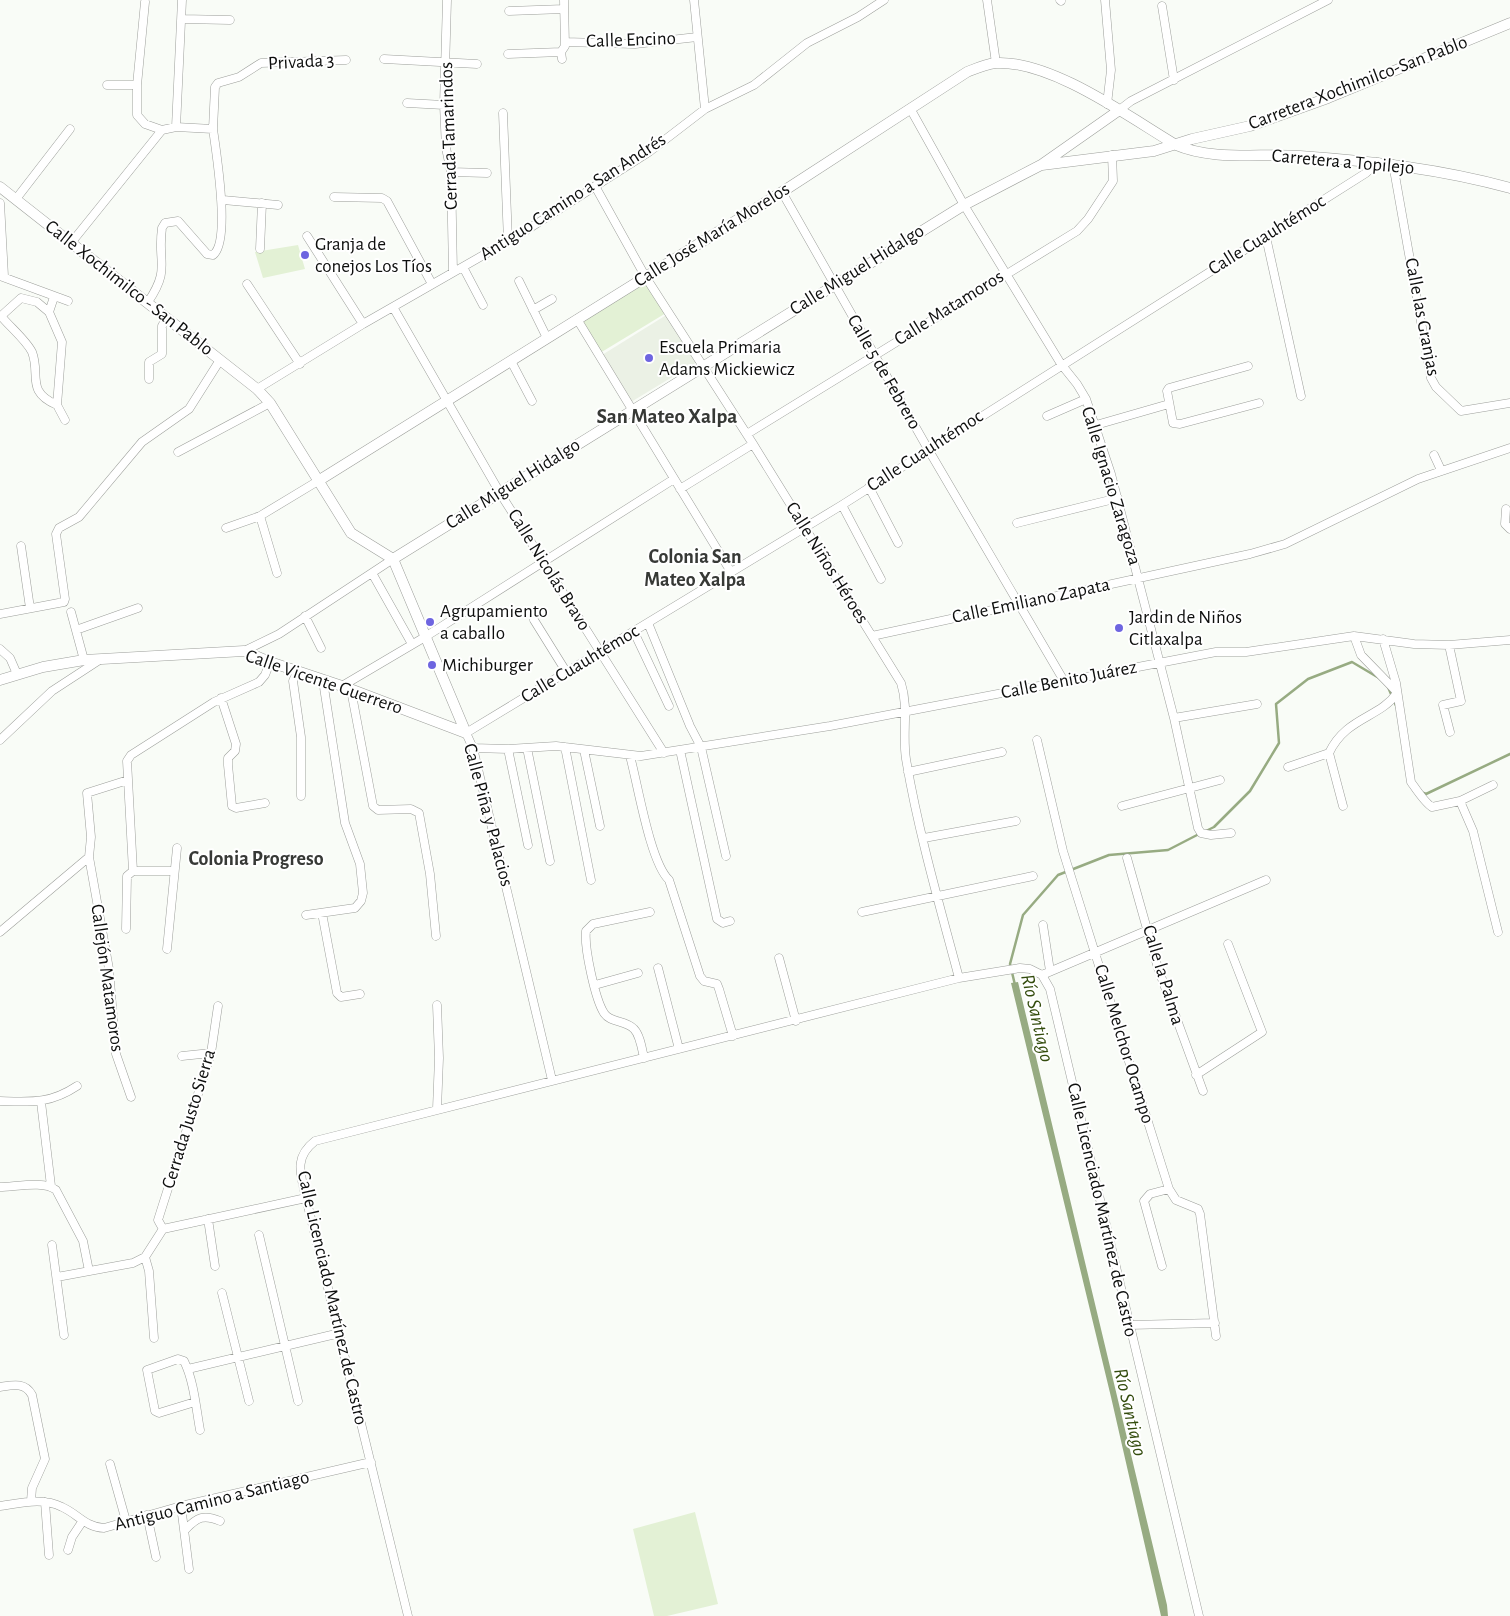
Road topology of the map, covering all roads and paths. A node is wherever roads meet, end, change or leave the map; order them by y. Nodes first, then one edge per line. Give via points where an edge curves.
1 (182, 0) edge
2 (447, 0) edge
3 (564, 0) edge
4 (694, 0) edge
5 (884, 0) edge
6 (988, 0) edge
7 (1105, 0) edge
8 (1328, 0) edge
9 (145, 2) dead end
10 (1316, 4) edge
11 (1162, 6) dead end
12 (564, 9) junction
13 (509, 10) dead end
14 (182, 19) junction
15 (230, 20) dead end
16 (1510, 23) edge
17 (697, 37) junction
18 (565, 42) junction
19 (508, 54) dead end
20 (384, 59) dead end
21 (346, 60) dead end
22 (444, 62) junction
23 (477, 64) dead end
24 (996, 64) junction
25 (1174, 80) junction
26 (108, 85) dead end
27 (137, 85) junction
28 (407, 103) dead end
29 (1108, 104) junction
30 (444, 105) junction
31 (705, 109) junction
32 (911, 110) junction
33 (1118, 111) junction
34 (503, 113) dead end
35 (176, 127) junction
36 (70, 128) dead end
37 (162, 130) junction
38 (213, 130) junction
39 (1176, 145) junction
40 (1112, 155) junction
41 (1378, 162) junction
42 (1393, 164) junction
43 (1041, 165) junction
44 (451, 172) junction
45 (487, 172) dead end
46 (595, 186) junction
47 (0, 187) edge
48 (1510, 188) edge
49 (782, 192) junction
50 (334, 196) dead end
51 (16, 199) junction
52 (223, 200) junction
53 (0, 203) edge
54 (262, 203) junction
55 (964, 204) junction
56 (278, 205) dead end
57 (307, 236) dead end
58 (1266, 236) junction
59 (508, 241) junction
60 (71, 243) junction
61 (260, 249) dead end
62 (464, 267) junction
63 (453, 272) junction
64 (1006, 273) junction
65 (2, 276) edge
66 (645, 276) junction
67 (518, 281) dead end
68 (247, 284) dead end
69 (432, 284) junction
70 (834, 285) junction
71 (54, 297) junction
72 (552, 299) dead end
73 (68, 301) dead end
74 (148, 302) junction
75 (483, 305) dead end
76 (393, 306) junction
77 (533, 310) junction
78 (49, 312) junction
79 (1, 317) edge
80 (166, 319) junction
81 (577, 319) junction
82 (362, 324) junction
83 (547, 338) junction
84 (874, 354) junction
85 (220, 360) junction
86 (511, 361) junction
87 (300, 364) junction
88 (1061, 364) junction
89 (703, 366) junction
90 (1248, 366) dead end
91 (149, 379) dead end
92 (257, 390) junction
93 (1301, 396) dead end
94 (1086, 399) junction
95 (445, 400) junction
96 (532, 402) dead end
97 (270, 403) junction
98 (1510, 403) edge
99 (1169, 404) junction
100 (1260, 404) dead end
101 (57, 405) junction
102 (632, 410) junction
103 (1047, 416) dead end
104 (65, 420) dead end
105 (1096, 425) junction
106 (747, 434) junction
107 (753, 444) junction
108 (1510, 448) edge
109 (928, 449) junction
110 (178, 452) dead end
111 (1434, 455) dead end
112 (1441, 470) junction
113 (674, 479) junction
114 (318, 481) junction
115 (869, 487) junction
116 (680, 489) junction
117 (500, 493) junction
118 (1118, 498) junction
119 (842, 505) junction
120 (1506, 509) dead end
121 (260, 516) junction
122 (1017, 523) dead end
123 (804, 527) junction
124 (226, 528) dead end
125 (1510, 529) edge
126 (898, 543) dead end
127 (21, 546) dead end
128 (393, 559) junction
129 (543, 562) junction
130 (731, 572) junction
131 (277, 573) dead end
132 (372, 573) junction
133 (1138, 579) junction
134 (881, 580) dead end
135 (1019, 603) junction
136 (30, 608) junction
137 (138, 608) dead end
138 (71, 612) dead end
139 (0, 614) edge
140 (305, 616) junction
141 (534, 620) dead end
142 (648, 623) junction
143 (76, 630) junction
144 (634, 632) junction
145 (872, 636) junction
146 (1354, 636) junction
147 (425, 637) junction
148 (1383, 639) junction
149 (1510, 640) edge
150 (412, 644) junction
151 (1449, 645) junction
152 (321, 648) dead end
153 (0, 649) edge
154 (244, 651) junction
155 (601, 652) junction
156 (101, 659) junction
157 (84, 660) junction
158 (270, 662) junction
159 (1160, 662) junction
160 (297, 672) junction
161 (567, 673) junction
162 (17, 674) junction
163 (0, 680) edge
164 (323, 681) junction
165 (1064, 681) junction
166 (346, 688) junction
167 (1394, 697) junction
168 (221, 698) junction
169 (1257, 704) dead end
170 (669, 706) dead end
171 (906, 711) junction
172 (1174, 718) junction
173 (1450, 732) dead end
174 (466, 733) junction
175 (0, 740) edge
176 (1037, 740) dead end
177 (565, 747) junction
178 (702, 747) junction
179 (473, 748) junction
180 (527, 748) junction
181 (508, 749) junction
182 (584, 750) junction
183 (680, 750) junction
184 (1002, 752) dead end
185 (664, 753) junction
186 (1329, 754) junction
187 (630, 756) junction
188 (1288, 767) dead end
189 (908, 772) junction
190 (128, 780) junction
191 (1220, 780) dead end
192 (1492, 785) dead end
193 (1189, 787) junction
194 (301, 796) dead end
195 (1460, 801) junction
196 (265, 803) dead end
197 (1122, 806) dead end
198 (1343, 806) dead end
199 (1016, 820) dead end
200 (600, 826) dead end
201 (1232, 833) dead end
202 (924, 838) junction
203 (528, 845) dead end
204 (177, 848) dead end
205 (726, 856) dead end
206 (89, 858) junction
207 (1127, 858) dead end
208 (550, 861) dead end
209 (133, 871) junction
210 (174, 871) junction
211 (1033, 876) dead end
212 (591, 880) dead end
213 (1266, 880) dead end
214 (937, 898) junction
215 (322, 912) junction
216 (650, 912) dead end
217 (862, 912) dead end
218 (306, 915) dead end
219 (730, 921) dead end
220 (1043, 925) dead end
221 (126, 929) dead end
222 (1149, 931) junction
223 (0, 932) edge
224 (1498, 932) dead end
225 (436, 936) dead end
226 (1228, 944) dead end
227 (167, 949) dead end
228 (1096, 953) junction
229 (779, 958) dead end
230 (658, 968) dead end
231 (1050, 971) junction
232 (638, 973) dead end
233 (1042, 975) junction
234 (959, 978) junction
235 (595, 985) junction
236 (360, 994) dead end
237 (437, 1005) dead end
238 (218, 1006) dead end
239 (796, 1021) junction
240 (732, 1036) junction
241 (679, 1049) junction
242 (211, 1053) junction
243 (182, 1056) dead end
244 (644, 1058) junction
245 (1196, 1075) junction
246 (552, 1080) junction
247 (77, 1086) dead end
248 (1203, 1091) dead end
249 (131, 1097) dead end
250 (0, 1101) edge
251 (41, 1102) junction
252 (437, 1109) junction
253 (51, 1186) junction
254 (0, 1187) edge
255 (1169, 1189) junction
256 (306, 1198) junction
257 (208, 1219) junction
258 (163, 1230) junction
259 (259, 1235) dead end
260 (52, 1245) dead end
261 (144, 1257) junction
262 (214, 1266) dead end
263 (1162, 1266) dead end
264 (89, 1271) junction
265 (57, 1277) junction
266 (222, 1293) dead end
267 (1215, 1323) junction
268 (1129, 1325) junction
269 (340, 1333) junction
270 (64, 1336) dead end
271 (1216, 1336) dead end
272 (154, 1338) dead end
273 (285, 1345) junction
274 (240, 1356) junction
275 (188, 1369) junction
276 (0, 1387) edge
277 (249, 1401) dead end
278 (298, 1401) dead end
279 (195, 1402) junction
280 (200, 1430) dead end
281 (371, 1462) junction
282 (110, 1464) dead end
283 (32, 1501) junction
284 (45, 1502) junction
285 (0, 1506) edge
286 (181, 1506) junction
287 (148, 1515) junction
288 (220, 1521) dead end
289 (82, 1522) junction
290 (126, 1522) junction
291 (185, 1530) junction
292 (68, 1550) dead end
293 (49, 1555) dead end
294 (156, 1557) dead end
295 (189, 1569) dead end
296 (408, 1616) edge
297 (1199, 1616) edge

1 - 14 street
2 - 22 street, Cerrada Tamarindos
3 - 12 street
4 - 17 street
5 - 31 street, Antiguo Camino a San Andrés via 807,44 754,85
6 - 24 street
7 - 29 street via 1111,70
8 - 10 street
9 - 27 street
10 - 25 street
11 - 25 street
12 - 13 street
12 - 18 street
14 - 15 street
14 - 35 street
16 - 39 main road, Carretera Xochimilco-San Pablo via 1273,119
17 - 18 street, Calle Encino via 635,44
17 - 31 street
18 - 19 street via 562,56
20 - 22 street
21 - 38 street, Privada 3 via 261,63 239,77 218,83 215,87
22 - 23 street
22 - 30 street, Cerrada Tamarindos
24 - 29 main road, Calle José María Morelos via 1011,64 1048,74
24 - 32 main road, Calle José María Morelos via 967,72
25 - 33 street
26 - 27 street
27 - 37 street via 137,115 145,124
28 - 30 street
29 - 33 main road, Calle José María Morelos
30 - 44 street, Cerrada Tamarindos
31 - 46 street, Antiguo Camino a San Andrés via 649,152
32 - 49 main road, Calle José María Morelos
32 - 55 street, Calle Ignacio Zaragoza
33 - 39 main road, Carretera a Topilejo
33 - 43 main road, Calle Miguel Hidalgo
34 - 59 street
35 - 37 street
35 - 38 street
36 - 51 street
37 - 60 street
38 - 52 street
39 - 40 main road, Calle Miguel Hidalgo via 1154,151
39 - 41 main road, Carretera a Topilejo via 1206,153 1276,154
40 - 43 main road, Calle Miguel Hidalgo
40 - 64 street, Calle Matamoros via 1113,181 1083,225
41 - 42 main road, Carretera a Topilejo
41 - 58 street, Calle Cuauhtémoc via 1366,173
42 - 48 main road, Carretera a Topilejo via 1468,176
42 - 98 street, Calle las Granjas via 1434,383 1461,411
43 - 55 main road, Calle Miguel Hidalgo
44 - 45 street
44 - 63 street, Cerrada Tamarindos
46 - 59 street, Antiguo Camino a San Andrés
46 - 66 street, Calle Niños Héroes
47 - 51 main road, Calle Xochimilco - San Pablo
49 - 66 main road, Calle José María Morelos
49 - 70 street, Calle 5 de Febrero
50 - 69 street via 382,198 387,201
51 - 60 main road, Calle Xochimilco - San Pablo
52 - 54 street
52 - 74 street via 218,248 213,255 207,254 178,221 171,221 162,228 161,280
53 - 65 street
54 - 56 street
54 - 61 street
55 - 64 street, Calle Ignacio Zaragoza
55 - 70 main road, Calle Miguel Hidalgo
57 - 82 street
58 - 88 street, Calle Cuauhtémoc
58 - 93 street
59 - 62 street, Antiguo Camino a San Andrés
60 - 74 main road, Calle Xochimilco - San Pablo
62 - 63 street, Antiguo Camino a San Andrés
62 - 75 street
63 - 69 street, Antiguo Camino a San Andrés
64 - 84 street, Calle Matamoros
64 - 88 street, Calle Ignacio Zaragoza
65 - 71 street
66 - 81 main road, Calle José María Morelos
66 - 89 street, Calle Niños Héroes
67 - 77 street
68 - 87 street
69 - 76 street, Antiguo Camino a San Andrés
70 - 84 street, Calle 5 de Febrero
70 - 89 main road, Calle Miguel Hidalgo
71 - 73 street
71 - 78 street
72 - 77 street
74 - 80 main road, Calle Xochimilco - San Pablo
76 - 82 street, Antiguo Camino a San Andrés
76 - 95 street, Calle Nicolás Bravo
77 - 83 street
78 - 79 street via 37,302 21,298
78 - 101 street via 62,342
79 - 101 street via 31,350 36,388 49,402
80 - 85 main road, Calle Xochimilco - San Pablo
80 - 91 street via 162,326 162,354 148,362
81 - 83 main road, Calle José María Morelos
81 - 102 street
82 - 87 street, Antiguo Camino a San Andrés
83 - 86 main road, Calle José María Morelos
84 - 106 street, Calle Matamoros
84 - 109 street, Calle 5 de Febrero
85 - 92 main road, Calle Xochimilco - San Pablo
85 - 136 street via 189,409 142,442 79,517 59,528 56,534 65,599 59,604
86 - 95 main road, Calle José María Morelos
86 - 96 street
87 - 92 street, Antiguo Camino a San Andrés
88 - 94 street, Calle Ignacio Zaragoza
88 - 109 street, Calle Cuauhtémoc
89 - 102 main road, Calle Miguel Hidalgo
89 - 106 street, Calle Niños Héroes
90 - 99 street via 1169,388
92 - 97 main road, Calle Xochimilco - San Pablo
94 - 103 street
94 - 105 street, Calle Ignacio Zaragoza
95 - 114 main road, Calle José María Morelos
95 - 117 street, Calle Nicolás Bravo
97 - 110 street
97 - 114 main road, Calle Xochimilco - San Pablo
99 - 100 street via 1176,425
99 - 105 street
101 - 104 street
102 - 113 street
102 - 117 main road, Calle Miguel Hidalgo
105 - 118 street, Calle Ignacio Zaragoza
106 - 107 street, Calle Niños Héroes
107 - 116 street
107 - 123 street, Calle Niños Héroes
108 - 112 street, Calle Emiliano Zapata
109 - 115 street, Calle Cuauhtémoc
109 - 135 street, Calle 5 de Febrero
111 - 112 street
112 - 133 street, Calle Emiliano Zapata via 1285,544
113 - 116 street
113 - 129 street
114 - 121 street
114 - 128 main road, Calle Xochimilco - San Pablo via 351,533
115 - 119 street, Calle Cuauhtémoc
115 - 126 street
116 - 130 street
117 - 128 main road, Calle Miguel Hidalgo
117 - 129 street, Calle Nicolás Bravo
118 - 122 street
118 - 133 street, Calle Ignacio Zaragoza
119 - 123 street, Calle Cuauhtémoc
119 - 134 street
120 - 125 street via 1505,524
121 - 124 street
121 - 131 street
123 - 130 street, Calle Cuauhtémoc
123 - 145 street, Calle Niños Héroes
127 - 136 street
128 - 132 street, Calle Miguel Hidalgo
128 - 147 main road, Calle Piña y Palacios
129 - 147 street
129 - 155 street, Calle Nicolás Bravo
130 - 142 street, Calle Cuauhtémoc
132 - 140 street, Calle Miguel Hidalgo
132 - 150 street
133 - 135 street, Calle Emiliano Zapata
133 - 159 street, Calle Ignacio Zaragoza
135 - 145 street, Calle Emiliano Zapata
135 - 165 street, Calle 5 de Febrero
136 - 139 street
137 - 143 street
138 - 143 street
140 - 152 street
140 - 154 street, Calle Miguel Hidalgo via 279,634
141 - 161 street
142 - 144 street, Calle Cuauhtémoc
142 - 178 street via 690,726
143 - 157 street
144 - 155 street, Calle Cuauhtémoc
144 - 170 street
145 - 171 street, Calle Niños Héroes via 901,683
146 - 148 street, Calle Benito Juárez
146 - 159 street, Calle Benito Juárez
146 - 167 street via 1362,655
147 - 150 street
147 - 174 main road, Calle Piña y Palacios
148 - 151 street, Calle Benito Juárez
148 - 167 street
149 - 151 street, Calle Benito Juárez
150 - 166 street
151 - 173 street via 1461,701 1443,705
153 - 162 street via 10,658
154 - 156 main road, Calle Vicente Guerrero
154 - 158 main road, Calle Vicente Guerrero
155 - 161 street, Calle Cuauhtémoc
155 - 185 street, Calle Nicolás Bravo
156 - 157 main road, Calle Vicente Guerrero
156 - 175 street via 52,691
157 - 162 main road, Calle Vicente Guerrero
158 - 160 main road, Calle Vicente Guerrero
158 - 168 street via 258,682
159 - 165 street, Calle Benito Juárez
159 - 172 street, Calle Ignacio Zaragoza
160 - 164 main road, Calle Vicente Guerrero
160 - 194 street via 293,681 301,737
161 - 174 street, Calle Cuauhtémoc
162 - 163 main road, Calle Vicente Guerrero
164 - 166 main road, Calle Vicente Guerrero
164 - 215 street via 346,823 360,864 362,893 355,908
165 - 171 street, Calle Benito Juárez
166 - 174 main road, Calle Vicente Guerrero
166 - 225 street via 373,806 378,810 411,809 419,814 430,874
167 - 186 street via 1336,739
167 - 195 street via 1411,782 1419,789 1425,803 1432,807
168 - 190 street via 131,755 127,761
168 - 196 street via 236,744 235,751 228,758 232,806
169 - 172 street
171 - 178 street, Calle Benito Juárez
171 - 189 street, Calle Niños Héroes
172 - 193 street, Calle Ignacio Zaragoza
174 - 179 street, Calle Piña y Palacios
176 - 228 street, Calle Melchor Ocampo via 1059,835
177 - 180 street, Calle Benito Juárez
177 - 182 street, Calle Benito Juárez
177 - 212 street
178 - 183 street, Calle Benito Juárez
178 - 205 street
179 - 181 street, Calle Benito Juárez
179 - 246 street, Calle Piña y Palacios
180 - 181 street, Calle Benito Juárez
180 - 208 street
181 - 203 street
182 - 187 street, Calle Benito Juárez
182 - 200 street
183 - 185 street, Calle Benito Juárez
183 - 219 street via 717,919 722,923
184 - 189 street
185 - 187 street, Calle Benito Juárez
186 - 188 street
186 - 198 street
187 - 240 street via 662,873 669,880 700,976 720,988
189 - 202 street, Calle Niños Héroes
190 - 206 street, Callejón Matamoros via 87,793 91,837
190 - 209 street
191 - 193 street
192 - 195 street
193 - 197 street
193 - 201 street, Calle Ignacio Zaragoza via 1201,833
195 - 224 street via 1473,831
199 - 202 street
202 - 214 street, Calle Niños Héroes
204 - 210 street
206 - 223 street
206 - 249 street, Callejón Matamoros via 109,969 116,1054
207 - 222 street, Calle la Palma
209 - 210 street
209 - 221 street via 127,876
210 - 227 street
211 - 214 street
213 - 222 street
214 - 217 street
214 - 234 street, Calle Niños Héroes
215 - 218 street
215 - 236 street via 337,993 341,997
216 - 235 street via 593,924 586,931
220 - 231 street
222 - 228 street
222 - 245 street, Calle la Palma via 1158,968
226 - 245 street via 1262,1032
228 - 231 street
228 - 255 street, Calle Melchor Ocampo
229 - 239 street
230 - 241 street
231 - 233 street
232 - 235 street
233 - 234 street, Calle Licenciado Martínez de Castro via 1020,968
233 - 268 street, Calle Licenciado Martínez de Castro via 1050,989
234 - 239 street, Calle Licenciado Martínez de Castro
235 - 244 street via 604,1014 626,1022 635,1030
237 - 252 street
238 - 242 street, Cerrada Justo Sierra
239 - 240 street, Calle Licenciado Martínez de Castro
240 - 241 street, Calle Licenciado Martínez de Castro
241 - 244 street, Calle Licenciado Martínez de Castro
242 - 243 street
242 - 258 street, Cerrada Justo Sierra via 158,1220
244 - 246 street, Calle Licenciado Martínez de Castro
245 - 248 street, Calle la Palma
246 - 252 street, Calle Licenciado Martínez de Castro
247 - 251 street via 62,1096
250 - 251 street
251 - 253 street
252 - 256 street, Calle Licenciado Martínez de Castro via 315,1142 306,1148 300,1161
253 - 254 street
253 - 264 street via 66,1206 83,1241
255 - 263 street via 1150,1194 1144,1201
255 - 267 street via 1176,1200 1198,1209 1200,1214
256 - 257 street
256 - 269 street, Calle Licenciado Martínez de Castro
257 - 258 street
257 - 262 street
258 - 261 street
259 - 273 street
260 - 265 street
261 - 264 street via 133,1263
261 - 272 street via 149,1271
264 - 265 street
265 - 270 street
266 - 274 street
267 - 268 street
267 - 271 street
268 - 297 street, Calle Licenciado Martínez de Castro
269 - 273 street
269 - 281 street, Calle Licenciado Martínez de Castro
273 - 274 street
273 - 278 street
274 - 275 street
274 - 277 street
275 - 279 street
275 - 279 street via 181,1359 147,1370 155,1411
276 - 283 street via 23,1385 32,1395 45,1459 32,1488
279 - 280 street
281 - 286 street, Antiguo Camino a Santiago
281 - 296 street, Calle Licenciado Martínez de Castro
282 - 290 street
283 - 284 street, Antiguo Camino a Santiago
283 - 285 street, Antiguo Camino a Santiago
284 - 289 street, Antiguo Camino a Santiago via 64,1507
284 - 293 street
286 - 287 street, Antiguo Camino a Santiago
286 - 291 street
287 - 290 street, Antiguo Camino a Santiago
287 - 294 street
288 - 291 street via 200,1516
289 - 290 street, Antiguo Camino a Santiago via 104,1528
289 - 292 street
291 - 295 street

